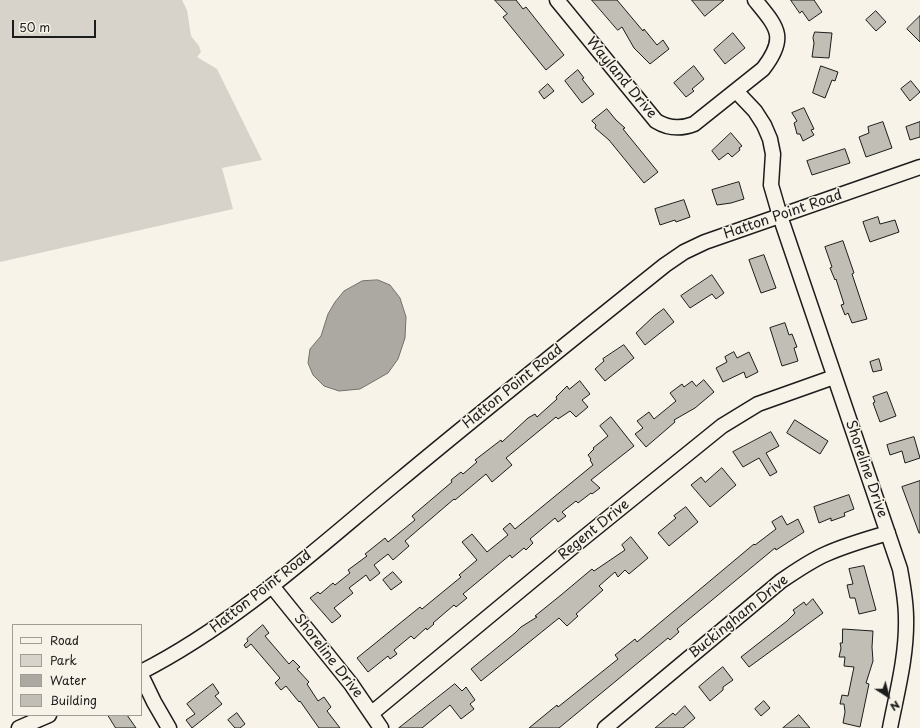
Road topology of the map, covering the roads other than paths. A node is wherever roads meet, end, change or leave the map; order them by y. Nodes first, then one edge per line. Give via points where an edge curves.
1 (557, 0) edge
2 (755, 0) edge
3 (736, 91) junction
4 (920, 167) edge
5 (780, 216) junction
6 (834, 377) junction
7 (888, 533) junction
8 (272, 586) junction
9 (142, 673) edge
10 (142, 676) edge
11 (372, 713) junction
12 (47, 716) edge
13 (19, 728) edge
14 (169, 728) edge
15 (381, 728) edge
16 (605, 728) edge
17 (890, 728) edge

1 - 3 street, Wayland Drive via 656,121 663,125 685,128 694,124
2 - 3 street, Wayland Drive via 776,29 777,46 771,60 763,69
3 - 5 street via 755,111 770,140 773,154 772,185
4 - 5 street, Hatton Point Road
5 - 6 street, Shoreline Drive
5 - 8 street, Hatton Point Road via 705,242 665,265 492,403
6 - 7 street, Shoreline Drive
6 - 11 street, Regent Drive via 758,404 722,426
7 - 16 street, Buckingham Drive via 849,544 826,554 781,581
7 - 17 street, Shoreline Drive via 900,569 906,618 905,648
8 - 9 street, Hatton Point Road via 232,617
8 - 11 street, Shoreline Drive
10 - 14 street
11 - 15 street, Shoreline Drive
12 - 13 street

